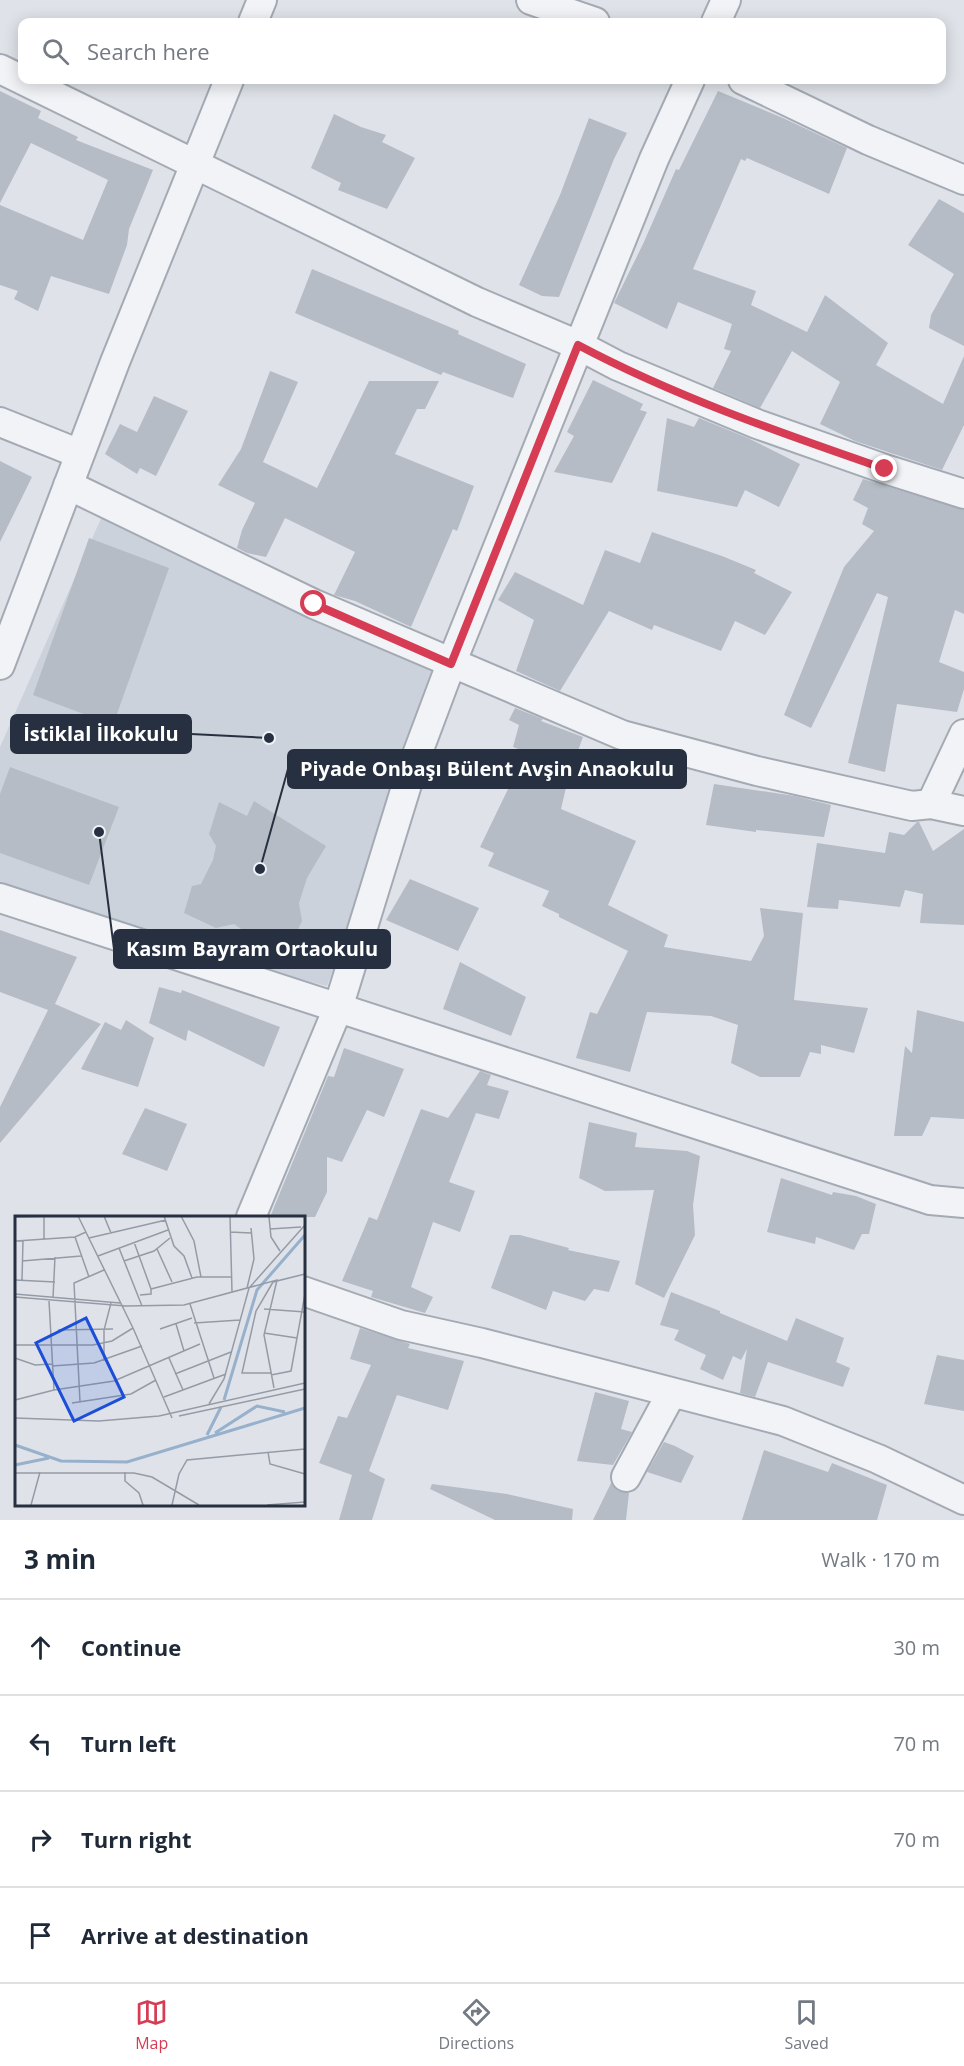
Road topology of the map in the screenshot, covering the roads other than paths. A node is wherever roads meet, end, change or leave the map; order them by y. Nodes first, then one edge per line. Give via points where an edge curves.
1 (262, 0) edge
2 (531, 0) edge
3 (726, 0) edge
4 (255, 18) edge
5 (583, 18) edge
6 (718, 18) edge
7 (0, 69) edge
8 (18, 78) edge
9 (31, 84) edge
10 (227, 84) edge
11 (688, 84) edge
12 (750, 84) edge
13 (194, 164) junction
14 (964, 180) edge
15 (578, 345) junction
16 (0, 422) edge
17 (80, 454) junction
18 (68, 485) junction
19 (964, 494) edge
20 (451, 664) junction
21 (0, 665) edge
22 (964, 734) edge
23 (931, 804) junction
24 (964, 811) edge
25 (0, 898) edge
26 (338, 1008) junction
27 (964, 1203) edge
28 (251, 1216) edge
29 (304, 1291) edge
30 (671, 1394) junction
31 (626, 1477) dead end
32 (964, 1500) edge

1 - 4 street
2 - 5 street
3 - 6 street
7 - 8 street
9 - 13 street
10 - 13 street
11 - 15 street
12 - 14 street
13 - 15 street via 477,302
13 - 17 street
15 - 19 street via 618,366 757,424
15 - 20 street
16 - 17 street
17 - 18 street
18 - 20 street via 314,604
18 - 21 street
20 - 23 street via 622,735 912,806
20 - 26 street via 412,768
22 - 23 street
23 - 24 street
25 - 26 street
26 - 27 street via 930,1200
26 - 28 street
29 - 30 street via 401,1325
30 - 31 street
30 - 32 street via 783,1421 878,1459

